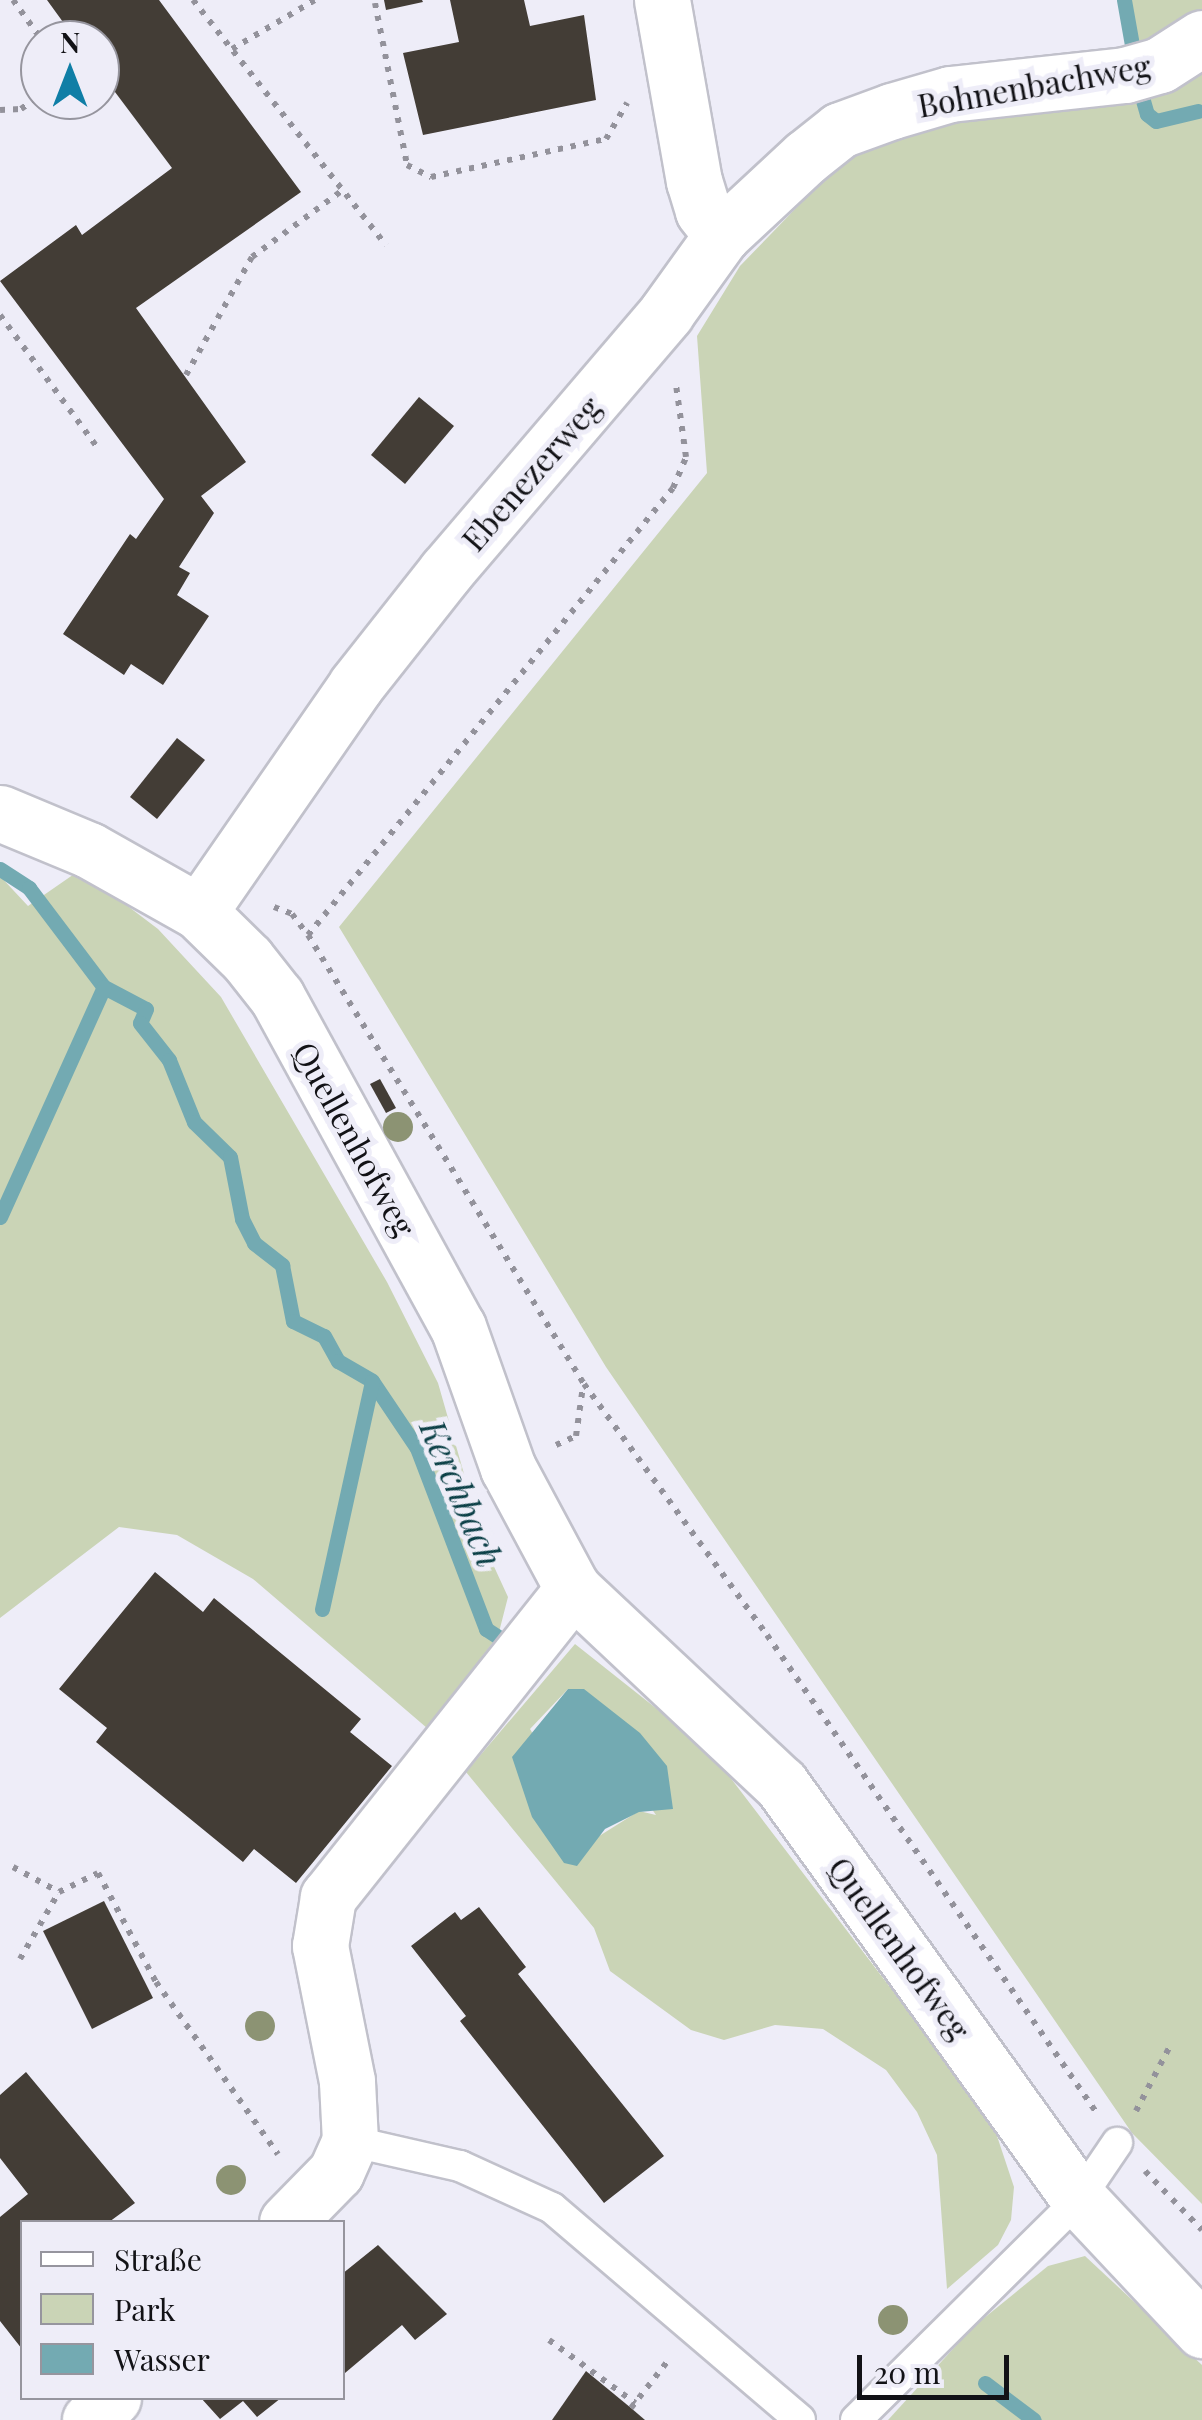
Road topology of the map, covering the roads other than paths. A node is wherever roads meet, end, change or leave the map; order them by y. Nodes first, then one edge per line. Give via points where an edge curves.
1 (662, 0) edge
2 (1202, 38) edge
3 (722, 234) junction
4 (0, 812) edge
5 (199, 912) junction
6 (573, 1589) junction
7 (350, 2141) junction
8 (1117, 2143) road end
9 (1079, 2199) junction
10 (299, 2211) edge
11 (1202, 2330) edge
12 (111, 2400) edge
13 (90, 2420) edge
14 (800, 2420) edge
15 (856, 2420) edge

1 - 3 street via 694,181 703,211
2 - 3 street, Bohnenbachweg via 1160,65 1126,75 950,94 840,130
3 - 5 street, Ebenezerweg via 666,313 367,671
4 - 5 street, Quellenhofweg via 89,850
5 - 6 street, Quellenhofweg via 247,959 284,1010 458,1326 508,1468
6 - 7 street via 322,1912 320,1946 347,2081
6 - 9 street, Quellenhofweg via 781,1784
7 - 10 street
7 - 14 lane via 460,2166 552,2208
8 - 9 lane
9 - 11 street, Quellenhofweg
9 - 15 lane
12 - 13 street

